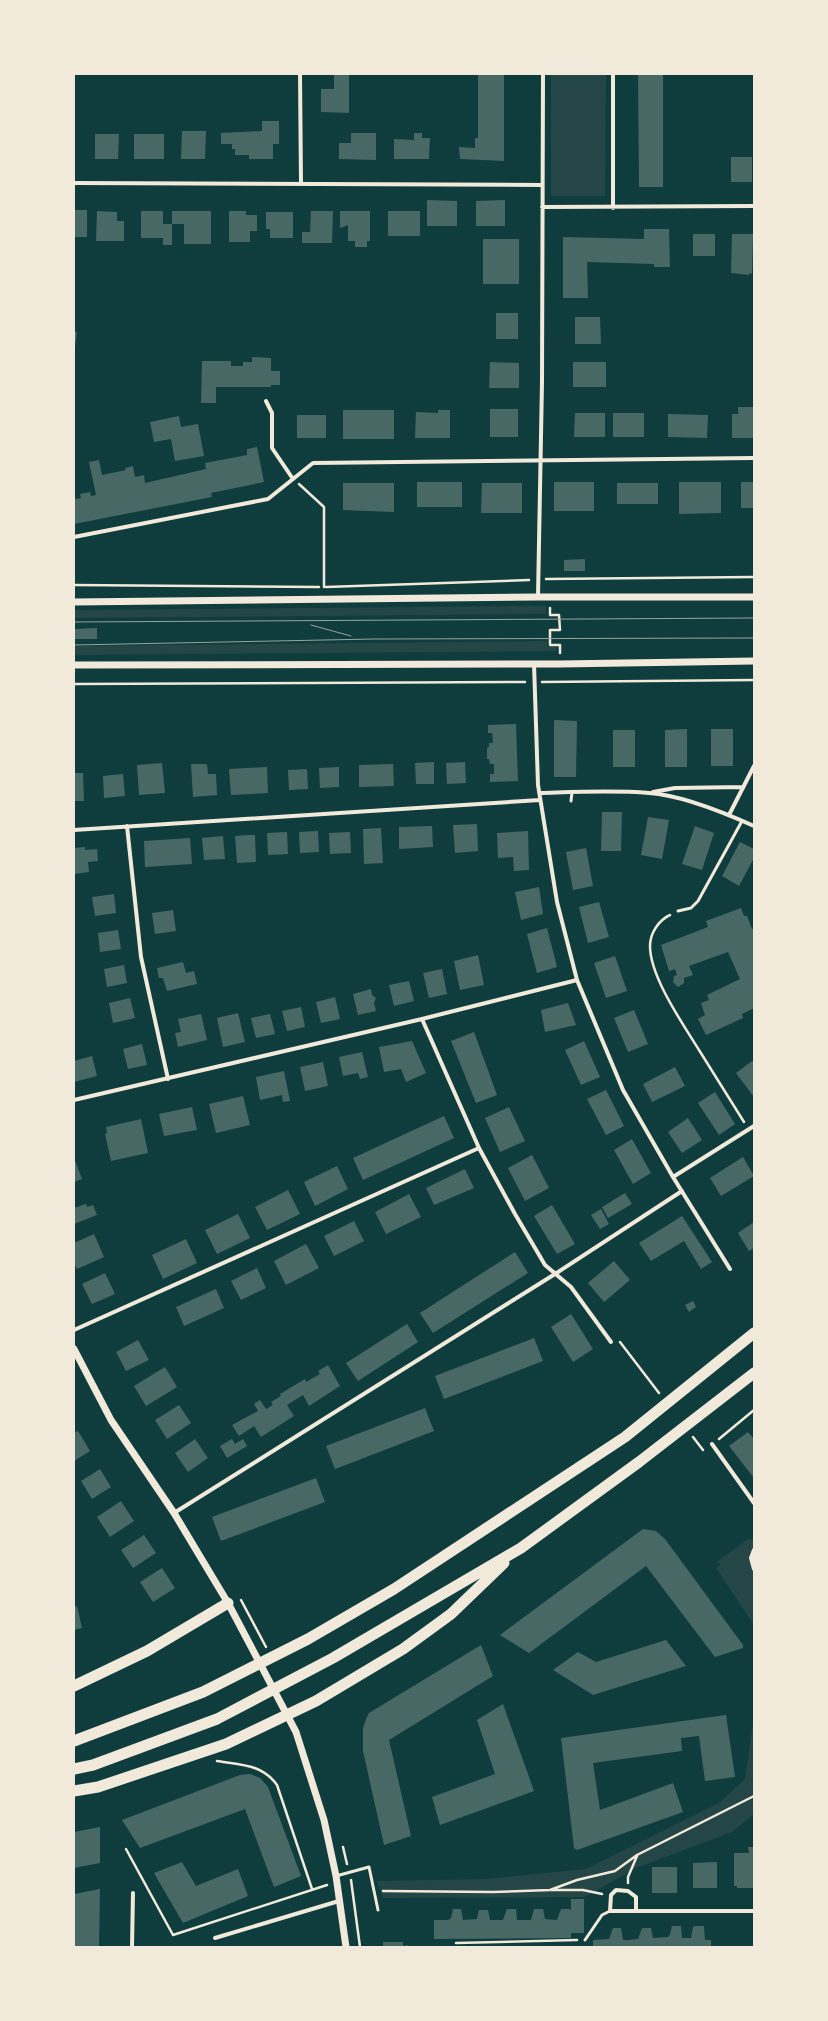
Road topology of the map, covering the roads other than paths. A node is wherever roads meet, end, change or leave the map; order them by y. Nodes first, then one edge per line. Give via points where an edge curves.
1 (300, 74) edge
2 (543, 74) edge
3 (613, 74) edge
4 (74, 183) edge
5 (301, 184) junction
6 (542, 185) junction
7 (754, 206) edge
8 (542, 207) junction
9 (613, 208) junction
10 (266, 401) dead end
11 (754, 458) edge
12 (541, 459) junction
13 (293, 479) junction
14 (74, 537) edge
15 (538, 597) junction
16 (754, 597) edge
17 (74, 602) edge
18 (754, 661) edge
19 (534, 664) junction
20 (74, 665) edge
21 (754, 766) edge
22 (742, 787) junction
23 (572, 792) junction
24 (539, 793) junction
25 (650, 793) junction
26 (540, 800) junction
27 (571, 801) dead end
28 (729, 815) junction
29 (742, 821) junction
30 (127, 826) junction
31 (754, 826) edge
32 (74, 830) edge
33 (678, 911) road end
34 (577, 980) junction
35 (422, 1019) junction
36 (168, 1079) junction
37 (74, 1100) edge
38 (754, 1126) edge
39 (479, 1148) junction
40 (673, 1177) junction
41 (682, 1191) junction
42 (730, 1269) dead end
43 (555, 1274) junction
44 (74, 1330) edge
45 (754, 1333) edge
46 (611, 1342) dead end
47 (74, 1349) edge
48 (754, 1373) edge
49 (712, 1444) road end
50 (754, 1503) edge
51 (174, 1513) junction
52 (521, 1548) junction
53 (754, 1550) edge
54 (754, 1569) edge
55 (228, 1603) junction
56 (74, 1686) edge
57 (74, 1741) edge
58 (74, 1769) edge
59 (74, 1791) edge
60 (337, 1879) junction
61 (133, 1893) dead end
62 (340, 1902) junction
63 (378, 1910) dead end
64 (610, 1911) junction
65 (636, 1911) junction
66 (754, 1911) edge
67 (215, 1938) dead end
68 (585, 1940) road end
69 (132, 1947) edge
70 (346, 1947) edge

1 - 5 street
2 - 6 street
3 - 9 street
4 - 5 street
5 - 6 street
6 - 8 street
7 - 9 street
8 - 9 street
8 - 12 street
10 - 13 street via 272,413 272,448
11 - 12 street
12 - 13 street via 313,463
12 - 15 street
13 - 14 street via 268,499
15 - 16 street
15 - 17 street
18 - 19 street
19 - 20 street
19 - 24 street
21 - 22 street
22 - 25 street via 675,788
22 - 28 street
23 - 24 street
23 - 25 street
23 - 27 lane
24 - 26 street
25 - 28 street
26 - 30 street
26 - 34 street via 557,902
28 - 29 street
29 - 31 street
29 - 33 lane via 698,901 691,908
30 - 32 street
30 - 36 street via 141,957
34 - 35 street
34 - 40 street via 623,1090
35 - 36 street
35 - 39 street
36 - 37 street
38 - 40 street
39 - 43 street via 546,1266
39 - 44 street
40 - 41 street
41 - 42 street
41 - 43 street
43 - 46 street via 571,1287
43 - 51 street
45 - 57 highway via 625,1436 394,1589 308,1639 203,1692
47 - 51 street via 111,1420
48 - 52 highway via 639,1462
49 - 50 street
51 - 55 street
52 - 58 highway via 333,1658 217,1719 93,1765
52 - 59 highway via 451,1614 403,1649 316,1701 226,1744 98,1787
53 - 54 street via 751,1558
55 - 56 highway via 147,1651
55 - 60 street via 296,1732 324,1820
60 - 62 street
60 - 63 lane via 369,1867
61 - 69 street
62 - 67 street
62 - 70 street
64 - 65 street
64 - 65 street via 610,1895 616,1890 628,1890 636,1897
64 - 68 lane via 602,1915
65 - 66 street

